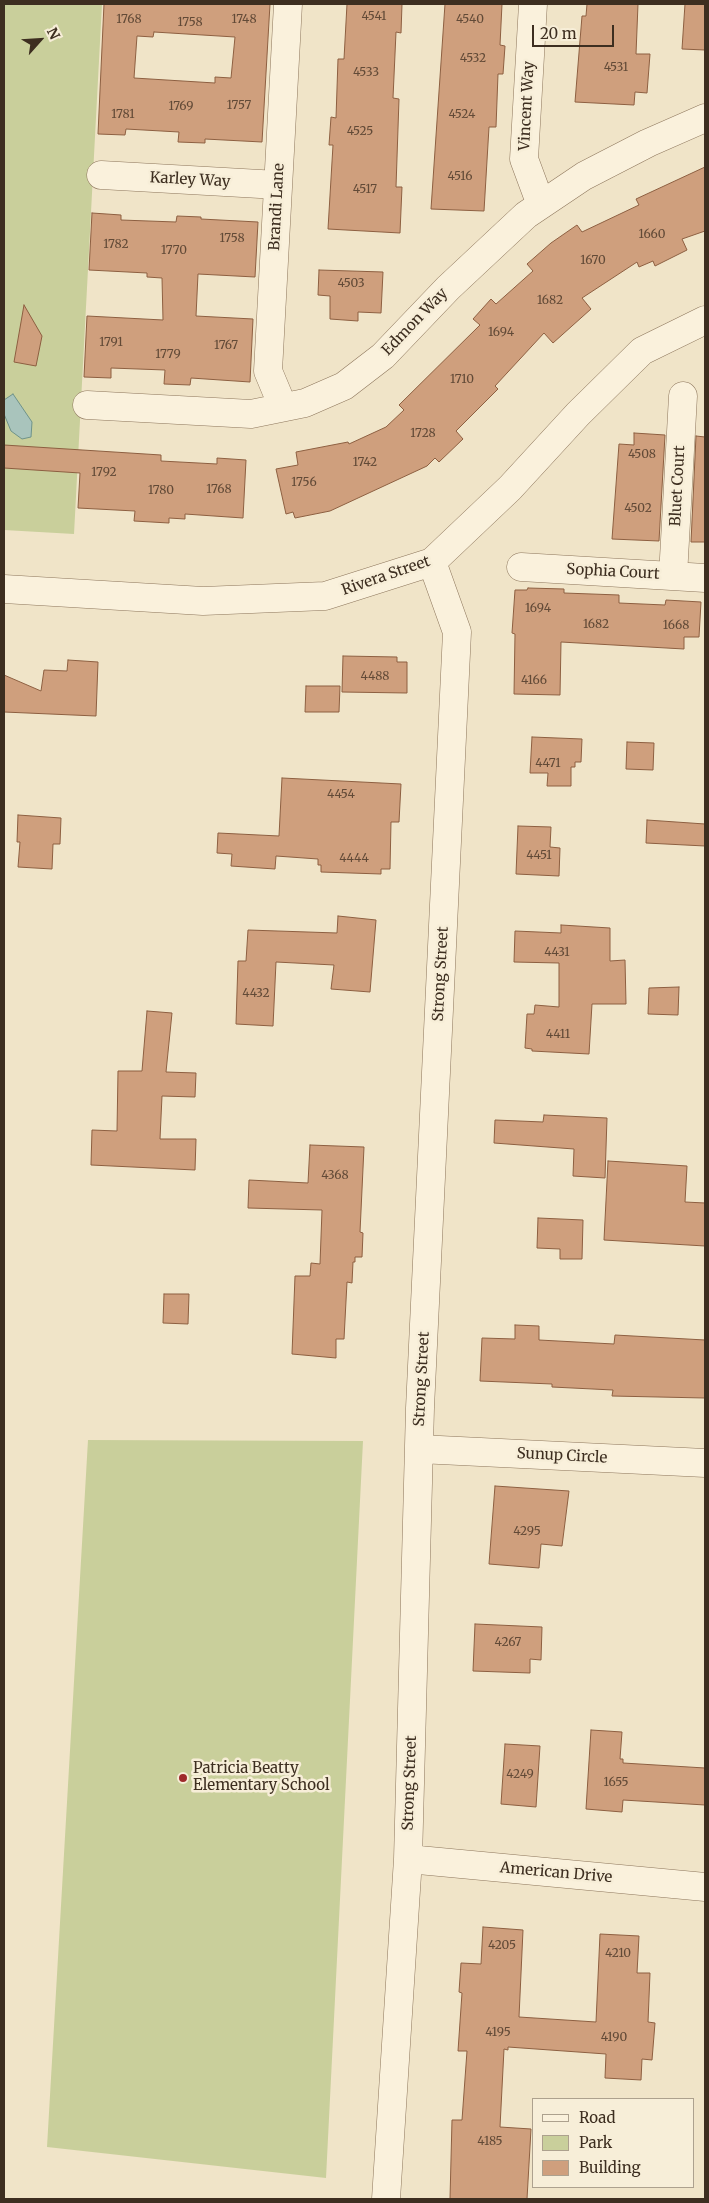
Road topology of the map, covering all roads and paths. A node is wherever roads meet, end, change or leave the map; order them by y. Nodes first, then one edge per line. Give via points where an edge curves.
1 (288, 4) edge
2 (533, 4) edge
3 (705, 118) edge
4 (101, 175) dead end
5 (278, 185) junction
6 (541, 205) junction
7 (705, 320) edge
8 (683, 396) dead end
9 (86, 405) dead end
10 (283, 407) junction
11 (432, 562) junction
12 (521, 566) dead end
13 (673, 576) junction
14 (705, 578) edge
15 (4, 589) edge
16 (419, 1449) junction
17 (705, 1464) edge
18 (408, 1859) junction
19 (705, 1887) edge
20 (386, 2199) edge

1 - 5 street, Brandi Lane
2 - 6 street, Vincent Way via 524,159
3 - 6 street, Edmon Way via 648,142 584,176
4 - 5 street, Karley Way
5 - 10 street, Brandi Lane via 268,371
6 - 10 street, Edmon Way via 526,215 448,288 383,356 344,386 305,403
7 - 11 street, Rivera Street via 642,351 510,488
8 - 13 street, Bluet Court
9 - 10 street, Edmon Way via 251,414
11 - 15 street, Rivera Street via 326,596 203,601
11 - 16 street, Strong Street via 457,632
12 - 13 street, Sophia Court
13 - 14 street, Sophia Court
16 - 17 street, Sunup Circle
16 - 18 street, Strong Street
18 - 19 street, American Drive
18 - 20 street, Strong Street

